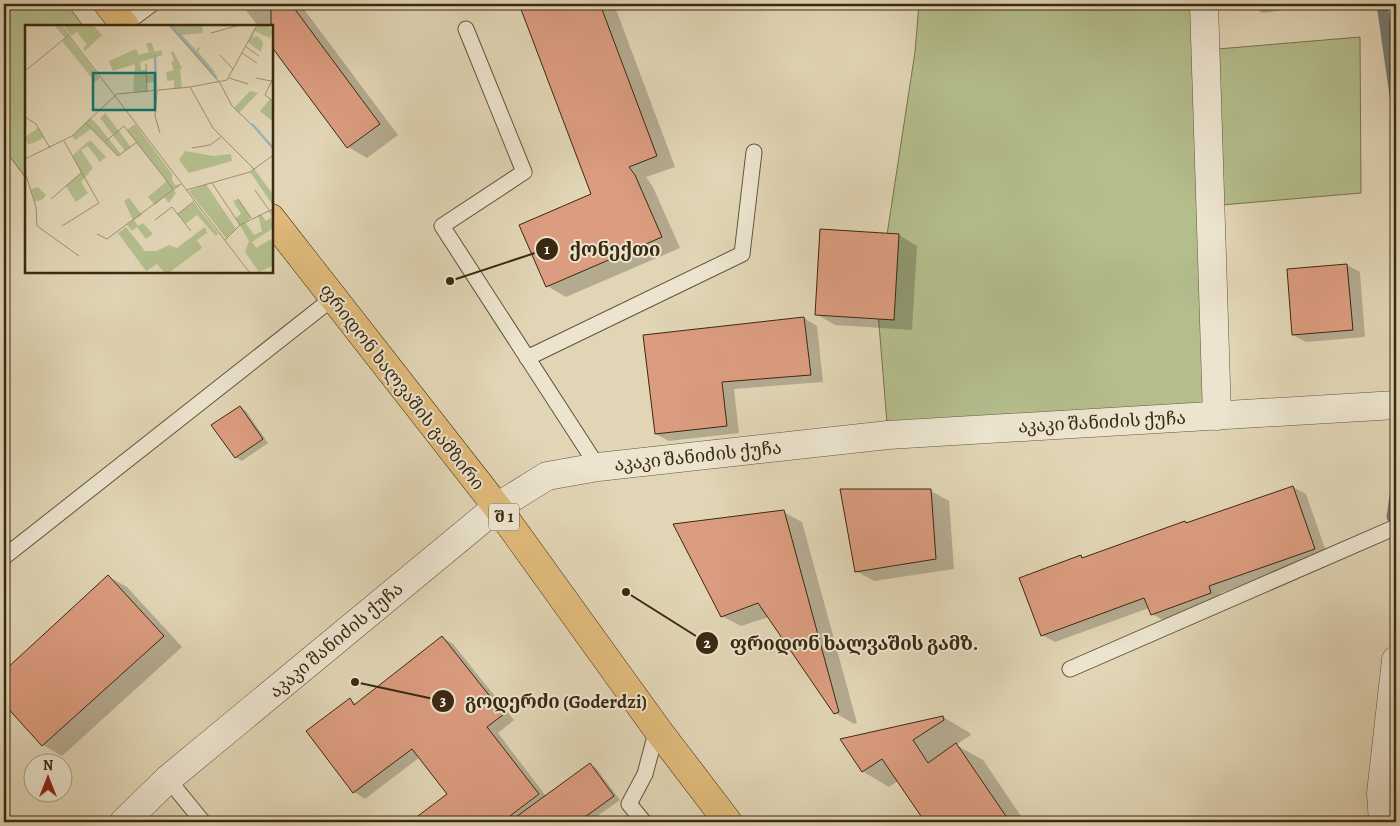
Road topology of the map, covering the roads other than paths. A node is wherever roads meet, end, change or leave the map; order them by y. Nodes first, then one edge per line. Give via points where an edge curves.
1 (108, 4) edge
2 (152, 4) edge
3 (1204, 4) edge
4 (124, 25) edge
5 (126, 25) edge
6 (466, 29) dead end
7 (754, 152) dead end
8 (272, 219) edge
9 (332, 298) junction
10 (527, 358) junction
11 (1396, 405) edge
12 (1217, 416) junction
13 (598, 467) junction
14 (497, 507) junction
15 (1396, 527) edge
16 (4, 557) edge
17 (1396, 660) edge
18 (1070, 669) dead end
19 (657, 729) junction
20 (168, 779) junction
21 (1387, 817) edge
22 (124, 822) edge
23 (203, 822) edge
24 (644, 822) edge
25 (728, 822) edge

1 - 4 main road
2 - 5 lane
3 - 12 street
6 - 10 lane via 524,172 442,226
7 - 10 lane via 742,254
8 - 9 main road, ფრიდონ ხალვაშის გამზირი / შ 1
9 - 14 main road, ფრიდონ ხალვაშის გამზირი / შ 1
9 - 16 lane
10 - 13 lane
11 - 12 street, აკაკი შანიძის ქუჩა
12 - 13 street, აკაკი შანიძის ქუჩა via 888,435
13 - 14 street, აკაკი შანიძის ქუჩა via 547,476
14 - 19 main road, ფრიდონ ხალვაშის გამზირი / შ 1
14 - 20 street, აკაკი შანიძის ქუჩა
15 - 18 lane
17 - 21 street via 1381,793
19 - 24 lane via 645,774 629,804
19 - 25 main road, ფრიდონ ხალვაშის გამზირი / შ 1
20 - 22 street, აკაკი შანიძის ქუჩა
20 - 23 lane

